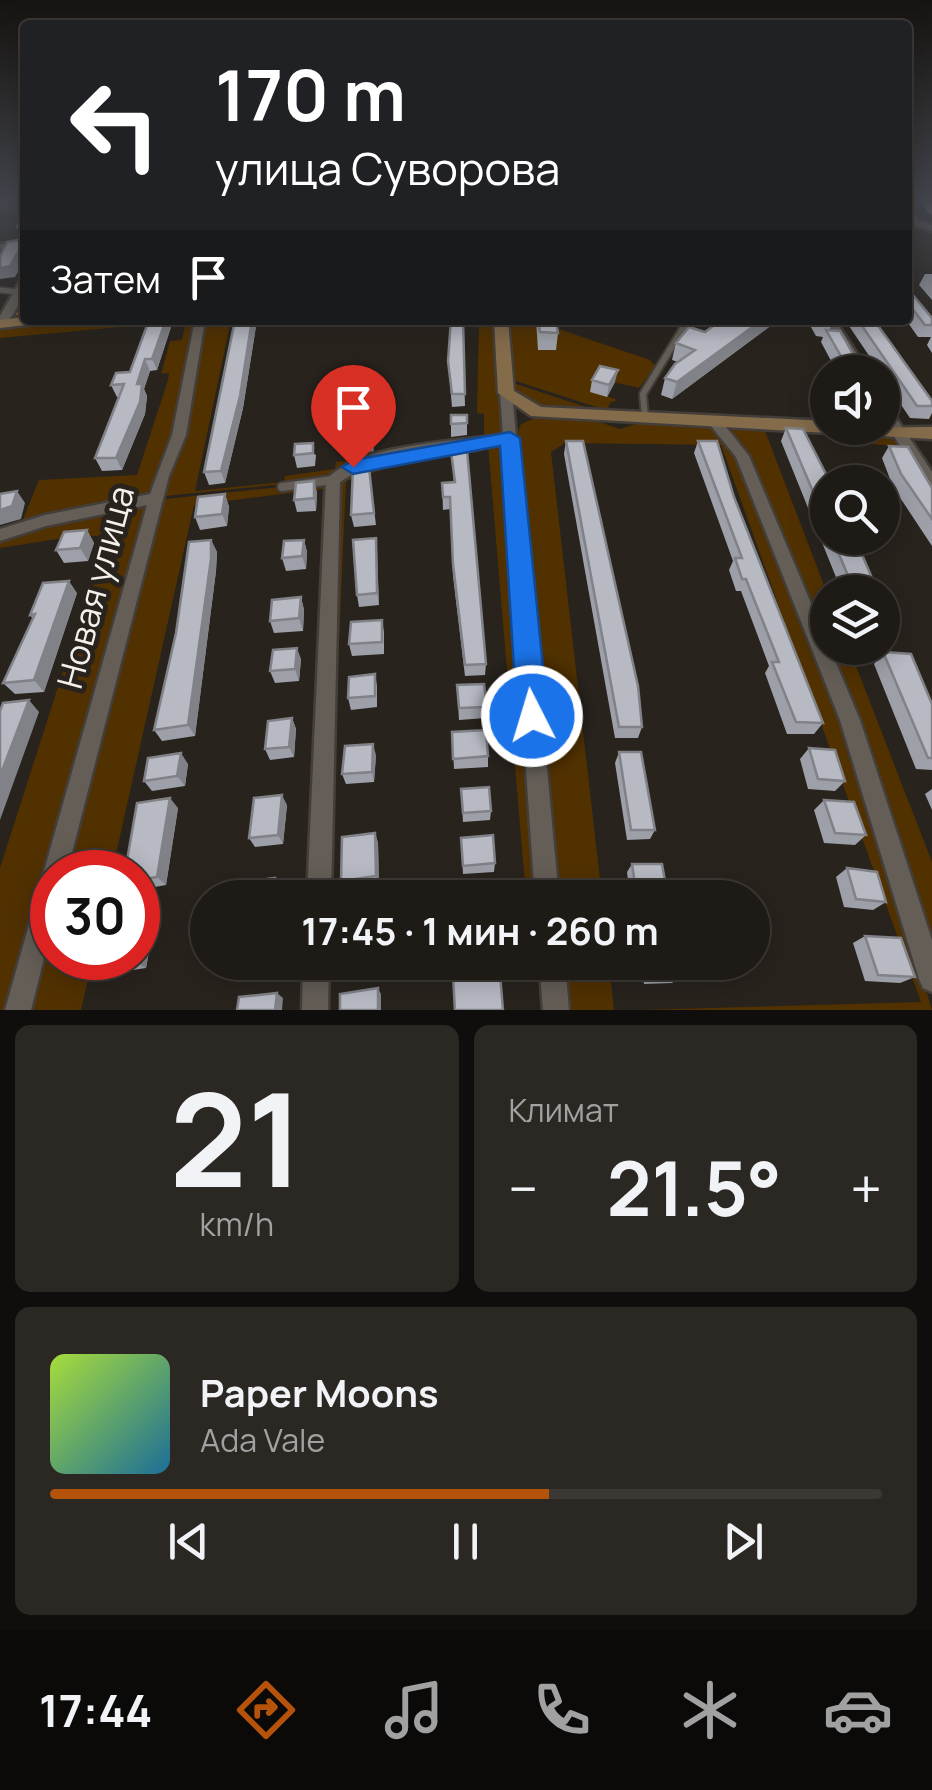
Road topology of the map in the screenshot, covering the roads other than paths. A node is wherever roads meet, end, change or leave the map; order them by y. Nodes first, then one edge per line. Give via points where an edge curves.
1 (20, 291) edge
2 (0, 324) edge
3 (199, 325) edge
4 (501, 325) edge
5 (685, 325) edge
6 (833, 325) edge
7 (852, 355) edge
8 (506, 392) junction
9 (537, 412) junction
10 (645, 418) junction
11 (714, 420) junction
12 (810, 427) edge
13 (900, 432) edge
14 (510, 433) junction
15 (932, 434) edge
16 (900, 438) edge
17 (334, 480) junction
18 (932, 483) edge
19 (282, 486) dead end
20 (156, 498) junction
21 (0, 535) edge
22 (61, 850) edge
23 (320, 880) edge
24 (546, 880) edge
25 (30, 964) edge
26 (932, 979) edge
27 (316, 980) edge
28 (554, 980) edge
29 (18, 1010) edge
30 (315, 1010) edge
31 (556, 1010) edge

1 - 2 street
3 - 20 street, Новая улица via 180,436
4 - 8 main road
5 - 10 lane via 643,394
6 - 7 street
8 - 9 main road
8 - 14 street
9 - 10 main road
9 - 14 street
10 - 11 main road
11 - 12 main road
11 - 26 street via 742,456 850,720
13 - 15 main road
14 - 17 street via 386,458
14 - 24 street
16 - 18 street
17 - 19 lane
17 - 23 street
20 - 21 street
20 - 22 street, Новая улица
25 - 29 street
27 - 30 street
28 - 31 street

